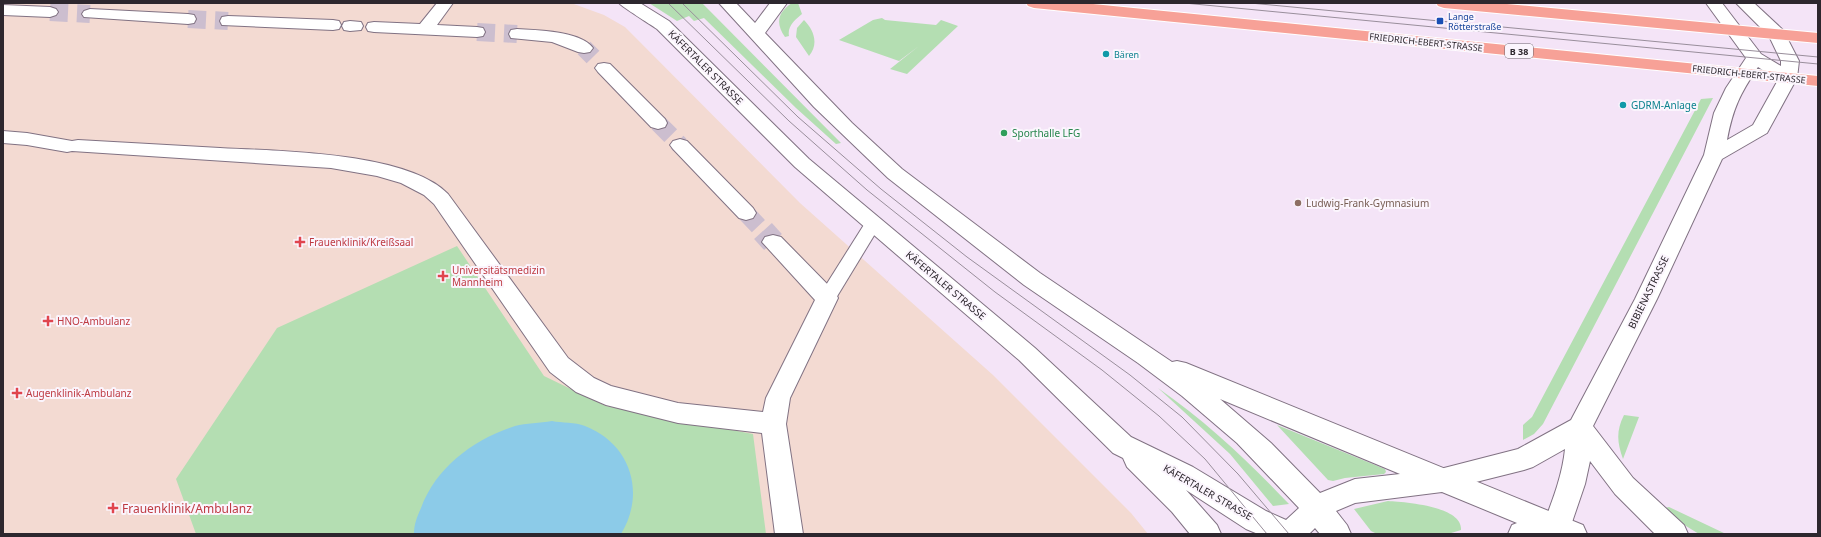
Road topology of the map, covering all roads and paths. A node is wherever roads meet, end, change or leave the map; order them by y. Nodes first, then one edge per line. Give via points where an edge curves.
1 (445, 3) edge
2 (627, 3) edge
3 (727, 3) edge
4 (779, 3) edge
5 (1034, 3) edge
6 (1444, 3) edge
7 (1714, 3) edge
8 (1744, 3) edge
9 (38, 9) tunnel mouth
10 (3, 10) edge
11 (90, 14) tunnel mouth
12 (188, 19) tunnel mouth
13 (228, 21) tunnel mouth
14 (332, 25) dead end
15 (374, 27) dead end
16 (425, 29) junction
17 (1735, 30) junction
18 (477, 32) tunnel mouth
19 (517, 34) tunnel mouth
20 (756, 34) junction
21 (1777, 34) junction
22 (1818, 38) edge
23 (1755, 58) junction
24 (1745, 74) junction
25 (1788, 78) junction
26 (1818, 81) edge
27 (658, 123) tunnel mouth
28 (3, 137) edge
29 (680, 145) tunnel mouth
30 (1714, 155) junction
31 (746, 213) tunnel mouth
32 (873, 224) junction
33 (773, 242) tunnel mouth
34 (827, 298) junction
35 (1147, 357) junction
36 (773, 424) junction
37 (1580, 427) junction
38 (1122, 445) junction
39 (1444, 479) junction
40 (1317, 508) junction
41 (1561, 532) edge
42 (789, 534) edge
43 (1207, 534) edge
44 (1289, 534) edge
45 (1338, 534) edge
46 (1522, 534) edge
47 (1674, 534) edge

1 - 16 street
2 - 32 street, KÄFERTALER STRASSE via 663,25 802,162
3 - 20 street
4 - 20 street
5 - 24 main road, FRIEDRICH-EBERT-STRASSE / B 38
6 - 17 main road
7 - 17 street
8 - 21 street
9 - 10 street
11 - 12 street
13 - 14 street
15 - 16 street
16 - 18 street
17 - 21 main road
17 - 23 street
19 - 27 street via 569,40 595,58
20 - 35 street via 843,127 919,193 1032,278
21 - 22 main road
21 - 25 street via 1790,61
23 - 24 street, BIBIENASTRASSE
23 - 25 street
24 - 25 main road, FRIEDRICH-EBERT-STRASSE / B 38
24 - 30 street, BIBIENASTRASSE via 1735,88 1723,114
25 - 26 main road, FRIEDRICH-EBERT-STRASSE / B 38
25 - 30 street via 1760,129
28 - 36 street via 27,138 72,146 341,162 408,179 430,188 441,199 559,365 585,385 606,395 678,413
29 - 31 street
30 - 37 street, BIBIENASTRASSE via 1646,298
32 - 34 lane
32 - 38 street, KÄFERTALER STRASSE via 1028,354
33 - 34 street
34 - 36 street via 778,398
35 - 39 street
35 - 40 street via 1212,405 1265,453
36 - 42 street
37 - 39 street via 1524,459
37 - 41 street, BIBIENASTRASSE via 1577,464
37 - 47 street via 1624,486
38 - 43 street via 1182,504
38 - 44 street, KÄFERTALER STRASSE via 1184,475 1256,520
39 - 40 street, KÄFERTALER STRASSE via 1355,491
39 - 41 street
40 - 44 street, KÄFERTALER STRASSE
40 - 45 street
41 - 46 street

